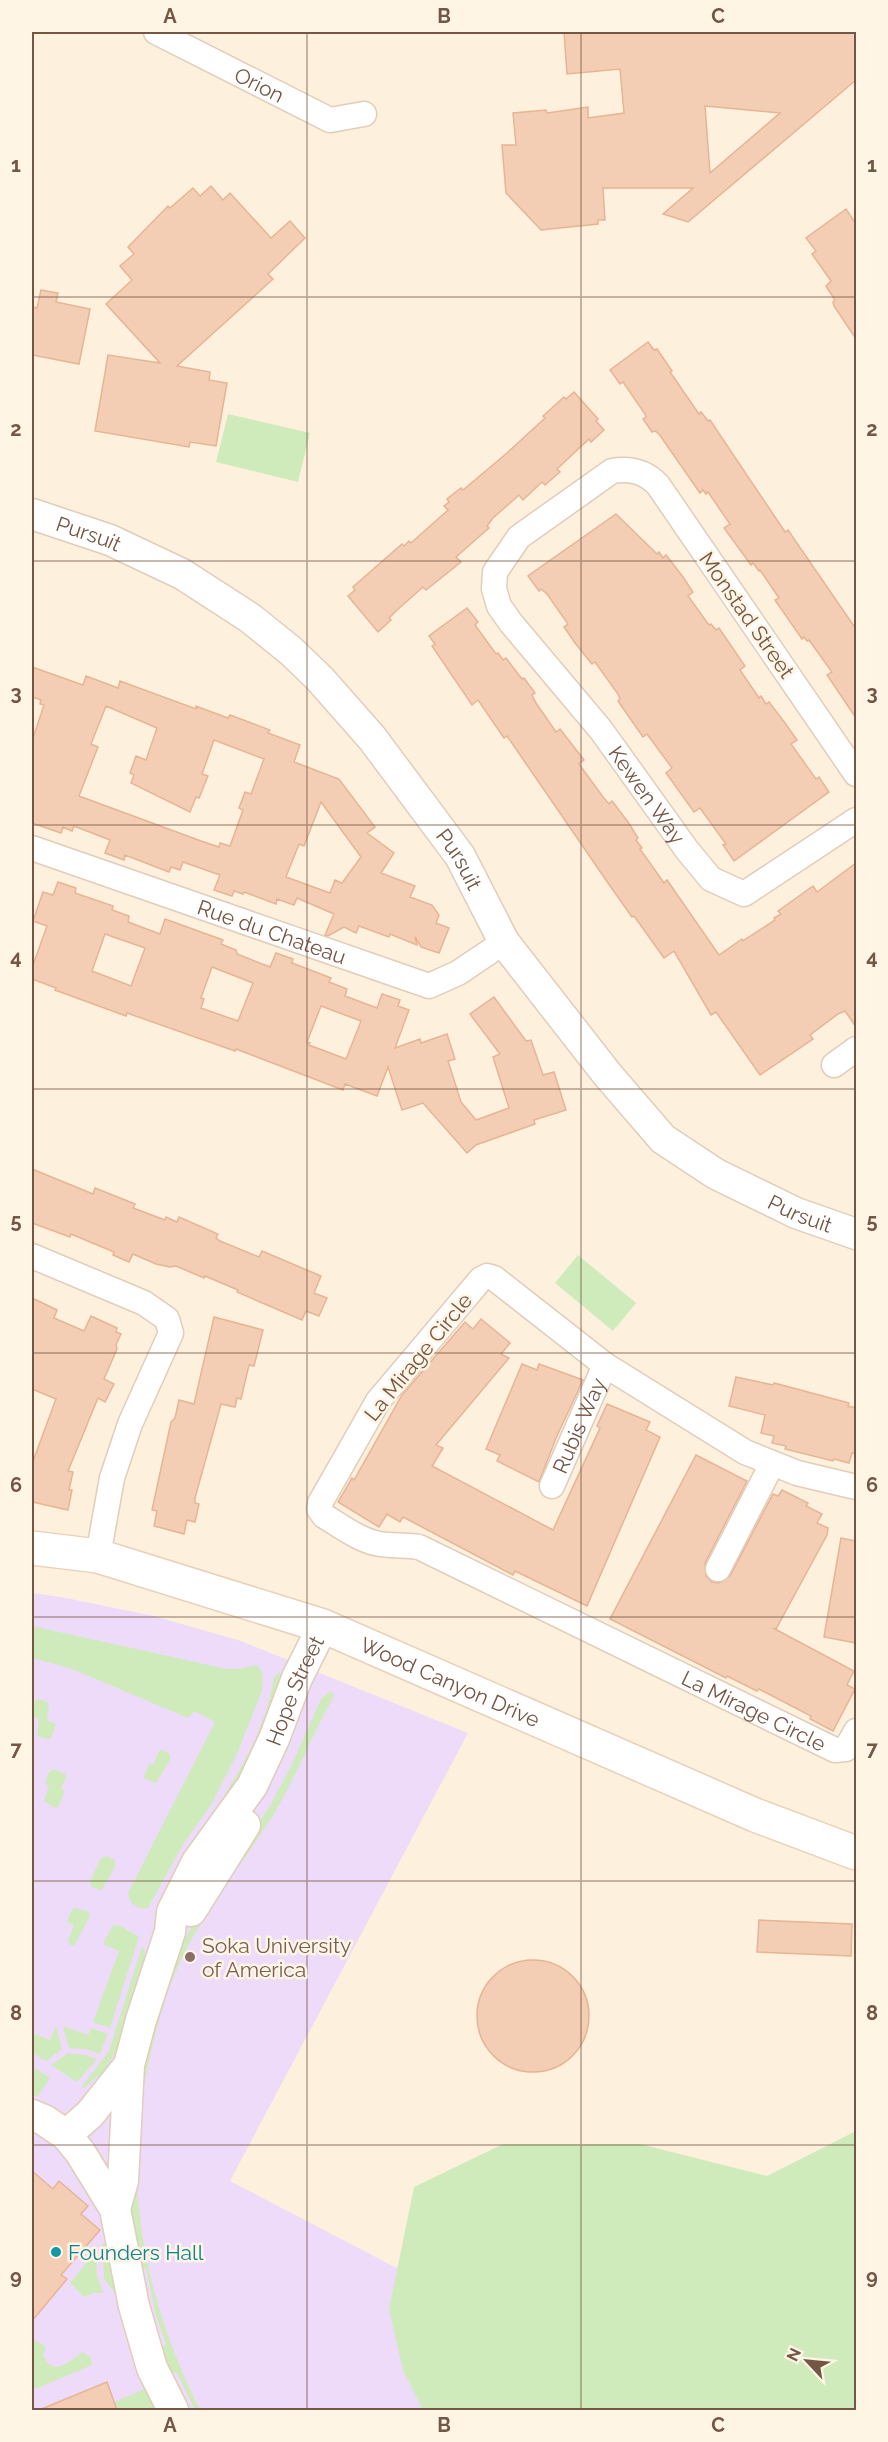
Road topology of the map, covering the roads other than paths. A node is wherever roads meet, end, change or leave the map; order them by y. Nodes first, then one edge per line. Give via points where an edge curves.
1 (156, 32) edge
2 (364, 114) dead end
3 (32, 514) edge
4 (495, 572) joint
5 (856, 774) edge
6 (856, 820) edge
7 (32, 848) edge
8 (504, 942) junction
9 (856, 1049) edge
10 (834, 1065) dead end
11 (856, 1234) edge
12 (32, 1256) edge
13 (605, 1365) junction
14 (772, 1464) junction
15 (552, 1486) dead end
16 (856, 1487) edge
17 (32, 1548) edge
18 (98, 1556) junction
19 (717, 1569) dead end
20 (323, 1626) junction
21 (856, 1731) edge
22 (856, 1852) edge
23 (129, 2065) junction
24 (32, 2115) edge
25 (66, 2135) junction
26 (115, 2209) junction
27 (173, 2410) edge

1 - 2 street, Orion via 330,120
3 - 8 street, Pursuit via 110,540 182,574 250,618 291,651 348,708 453,847
4 - 5 street, Monstad Street via 519,537 612,471 643,473 658,485
4 - 6 street, Kewen Way via 499,606 601,730 711,879 744,894
7 - 8 street, Rue du Chateau via 429,986 458,973
8 - 11 street, Pursuit via 663,1139 726,1179 796,1213
9 - 10 street
12 - 18 street via 144,1303 167,1319 171,1333 130,1424 112,1478
13 - 14 street, La Mirage Circle via 745,1452
13 - 15 street, Rubis Way
13 - 21 street, La Mirage Circle via 487,1276 378,1401 319,1509 324,1516 369,1542 418,1547 835,1750 846,1749
14 - 16 street, La Mirage Circle
14 - 19 street
17 - 18 main road, Wood Canyon Drive
18 - 20 main road, Wood Canyon Drive
20 - 22 main road, Wood Canyon Drive via 755,1815
20 - 23 street, Hope Street via 312,1684 290,1742 261,1799 184,1922 170,1932
23 - 25 street, Hope Street via 90,2114
23 - 26 street via 123,2181
24 - 25 street
25 - 26 street via 81,2152
26 - 27 street via 134,2306 152,2368

